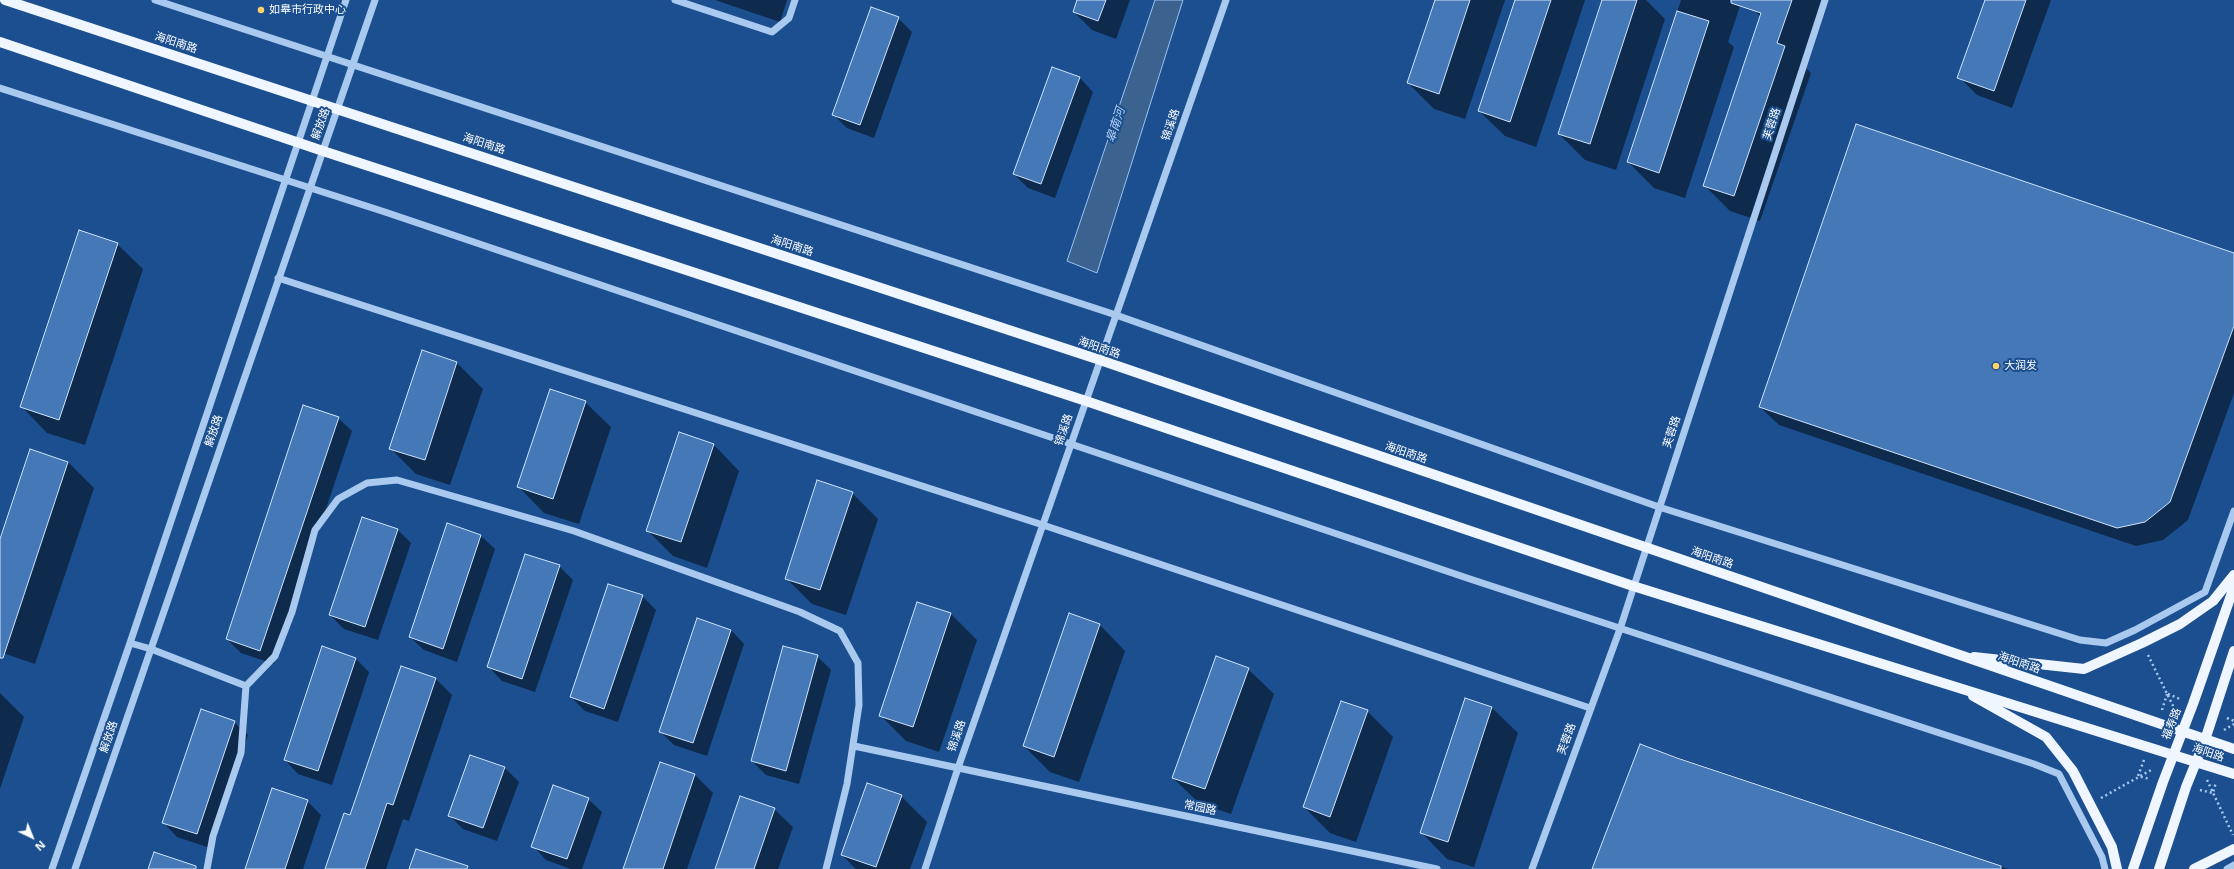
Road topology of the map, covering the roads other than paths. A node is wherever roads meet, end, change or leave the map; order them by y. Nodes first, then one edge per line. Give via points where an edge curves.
1 (5, 0) edge
2 (155, 0) edge
3 (346, 0) edge
4 (375, 0) edge
5 (675, 0) edge
6 (795, 0) edge
7 (1226, 0) edge
8 (1825, 0) edge
9 (0, 42) edge
10 (326, 57) junction
11 (353, 66) junction
12 (0, 88) edge
13 (312, 100) junction
14 (338, 108) junction
15 (298, 142) junction
16 (323, 151) junction
17 (285, 179) junction
18 (310, 188) junction
19 (278, 278) junction
20 (1116, 315) junction
21 (1100, 360) junction
22 (1086, 401) junction
23 (1071, 443) junction
24 (1659, 507) junction
25 (2234, 511) edge
26 (1043, 524) junction
27 (1646, 548) junction
28 (2234, 575) edge
29 (1633, 586) junction
30 (2234, 587) edge
31 (1620, 629) junction
32 (130, 643) junction
33 (151, 649) junction
34 (2234, 651) edge
35 (1958, 655) junction
36 (246, 686) junction
37 (1956, 686) junction
38 (1590, 708) junction
39 (2182, 732) junction
40 (2205, 740) junction
41 (854, 746) junction
42 (2234, 749) edge
43 (2174, 754) junction
44 (2196, 762) junction
45 (958, 768) junction
46 (2234, 774) edge
47 (2234, 850) edge
48 (2234, 866) edge
49 (52, 869) edge
50 (75, 869) edge
51 (207, 869) edge
52 (826, 869) edge
53 (925, 869) edge
54 (1437, 869) edge
55 (1532, 869) edge
56 (2105, 869) edge
57 (2117, 869) edge
58 (2133, 869) edge
59 (2159, 869) edge
60 (2194, 869) edge
61 (2227, 869) edge

1 - 13 main road, 海阳南路
2 - 10 street
3 - 10 street, 解放路
4 - 11 street, 解放路
5 - 6 street via 772,32 789,18
7 - 20 street, 锦溪路
8 - 24 street, 芙蓉路
9 - 15 main road
10 - 11 street
10 - 13 street, 解放路
11 - 14 street, 解放路
11 - 20 street
12 - 17 street
13 - 14 main road, 海阳南路
13 - 15 street, 解放路
14 - 16 street, 解放路
14 - 21 main road, 海阳南路
15 - 16 main road
15 - 17 street, 解放路
16 - 18 street, 解放路
16 - 22 main road
17 - 18 street
17 - 32 street, 解放路
18 - 19 street, 解放路
18 - 23 street
19 - 26 street
19 - 33 street, 解放路
20 - 21 street, 锦溪路
20 - 24 street
21 - 22 street, 锦溪路
21 - 27 main road, 海阳南路
22 - 23 street, 锦溪路
22 - 29 main road
23 - 26 street, 锦溪路
23 - 31 street
24 - 25 street via 2080,640 2106,643 2205,592
24 - 27 street, 芙蓉路
26 - 38 street
26 - 45 street, 锦溪路
27 - 29 street, 芙蓉路
27 - 35 main road, 海阳南路
28 - 35 main road via 2213,601 2180,624 2084,668
29 - 31 street, 芙蓉路
29 - 37 main road
30 - 39 main road, 福寿路
31 - 38 street, 芙蓉路
31 - 56 street via 2028,761 2059,774 2102,857
32 - 33 street
32 - 49 street, 解放路
33 - 36 street
33 - 50 street, 解放路
34 - 40 main road
35 - 39 main road, 海阳南路
36 - 41 street via 275,656 292,612 315,530 338,499 366,483 397,480 574,531 800,612 840,631 858,663 859,705
36 - 51 street via 241,753 213,836
37 - 43 main road
37 - 57 main road via 2046,737 2073,771 2112,846
38 - 55 street, 芙蓉路
39 - 40 main road, 海阳路
39 - 43 main road, 福寿路
40 - 42 main road, 海阳路
40 - 44 main road
41 - 45 street, 常园路
41 - 52 street
43 - 44 main road, 海阳路
43 - 58 main road, 福寿路
44 - 46 main road, 海阳路
44 - 59 main road
45 - 53 street, 锦溪路
45 - 54 street, 常园路
47 - 60 main road
48 - 61 street

